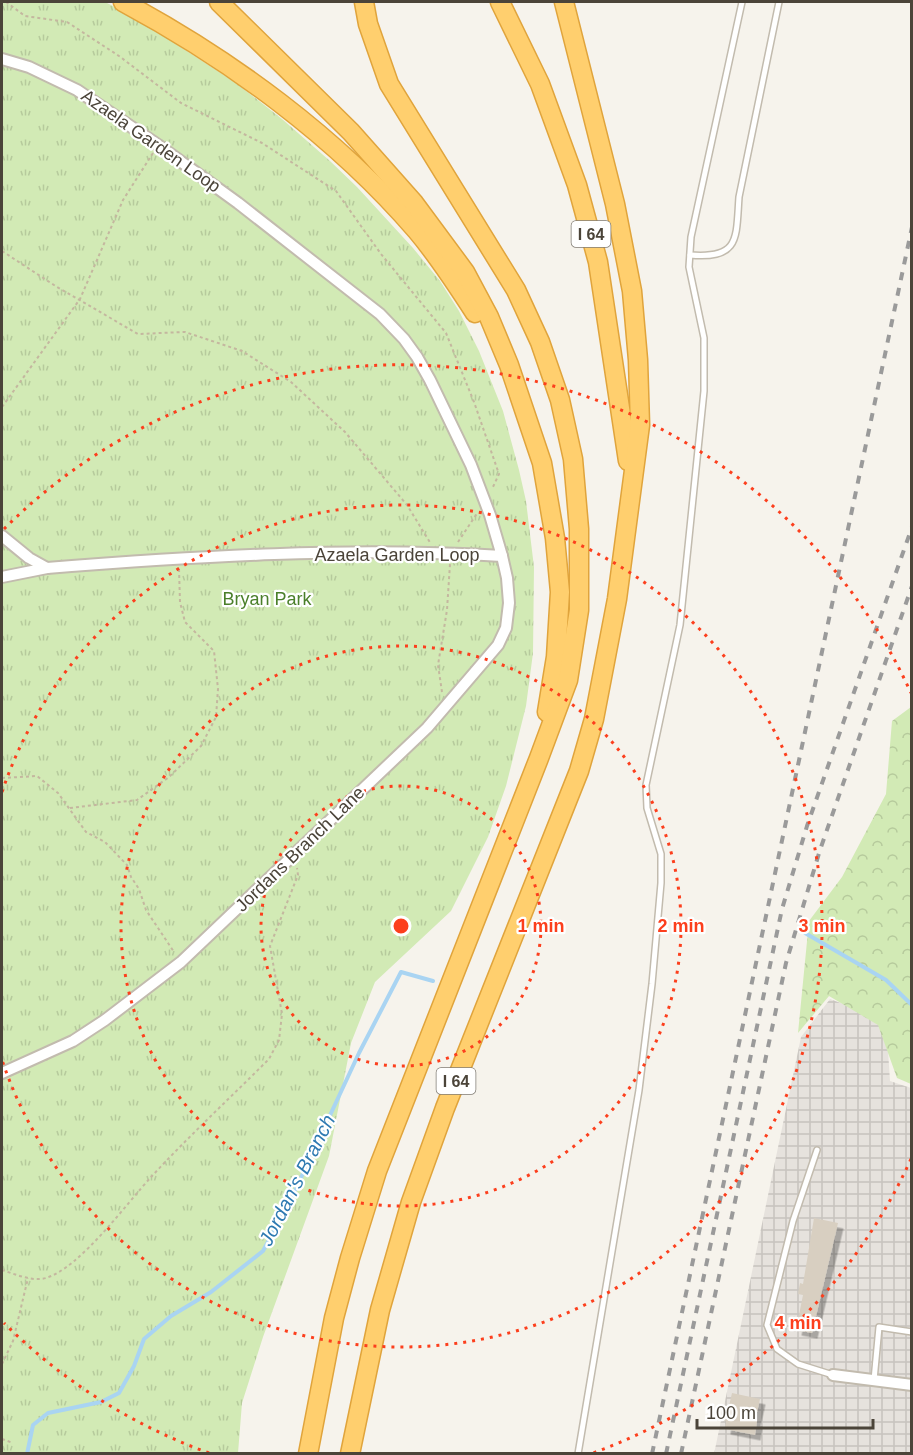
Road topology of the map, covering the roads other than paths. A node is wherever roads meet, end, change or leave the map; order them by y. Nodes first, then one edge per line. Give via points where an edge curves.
1 (123, 2) edge
2 (219, 2) edge
3 (364, 2) edge
4 (500, 2) edge
5 (564, 2) edge
6 (742, 2) edge
7 (779, 2) edge
8 (2, 59) edge
9 (690, 255) junction
10 (509, 365) junction
11 (631, 481) junction
12 (2, 536) edge
13 (502, 556) junction
14 (47, 568) junction
15 (2, 577) edge
16 (539, 758) junction
17 (2, 1073) edge
18 (817, 1150) dead end
19 (912, 1332) edge
20 (833, 1375) joint
21 (874, 1380) junction
22 (912, 1385) edge
23 (308, 1454) edge
24 (350, 1454) edge
25 (578, 1454) edge

1 - 10 highway via 227,65 333,146 418,231
2 - 10 highway, I 64 via 351,132 414,203 465,273
3 - 16 highway via 390,84 516,290 560,400 574,471 579,610 568,680
4 - 11 highway, I 64 via 540,84 577,186 598,262
5 - 11 highway via 615,204 632,291 640,425
6 - 9 lane
7 - 9 lane via 733,241 720,255
8 - 13 street, Azaela Garden Loop via 77,90 238,203 380,314 404,339 430,380 471,465
9 - 25 lane via 704,338 704,391 680,626 646,785 647,808 661,854 652,984 637,1101
10 - 16 highway, I 64 via 542,463 560,592 556,657
11 - 24 highway, I 64 via 617,599 594,719 579,771 411,1202 380,1310
12 - 14 street
13 - 14 street, Azaela Garden Loop via 346,553 178,558
13 - 17 street, Jordans Branch Lane via 509,603 506,628 498,645 427,728 181,962 73,1041
14 - 15 street, Azaela Garden Loop
16 - 23 highway, I 64 via 377,1171 334,1318
18 - 20 lane via 793,1221 767,1325 777,1349 798,1364
19 - 21 lane via 879,1327
20 - 21 street
21 - 22 street

